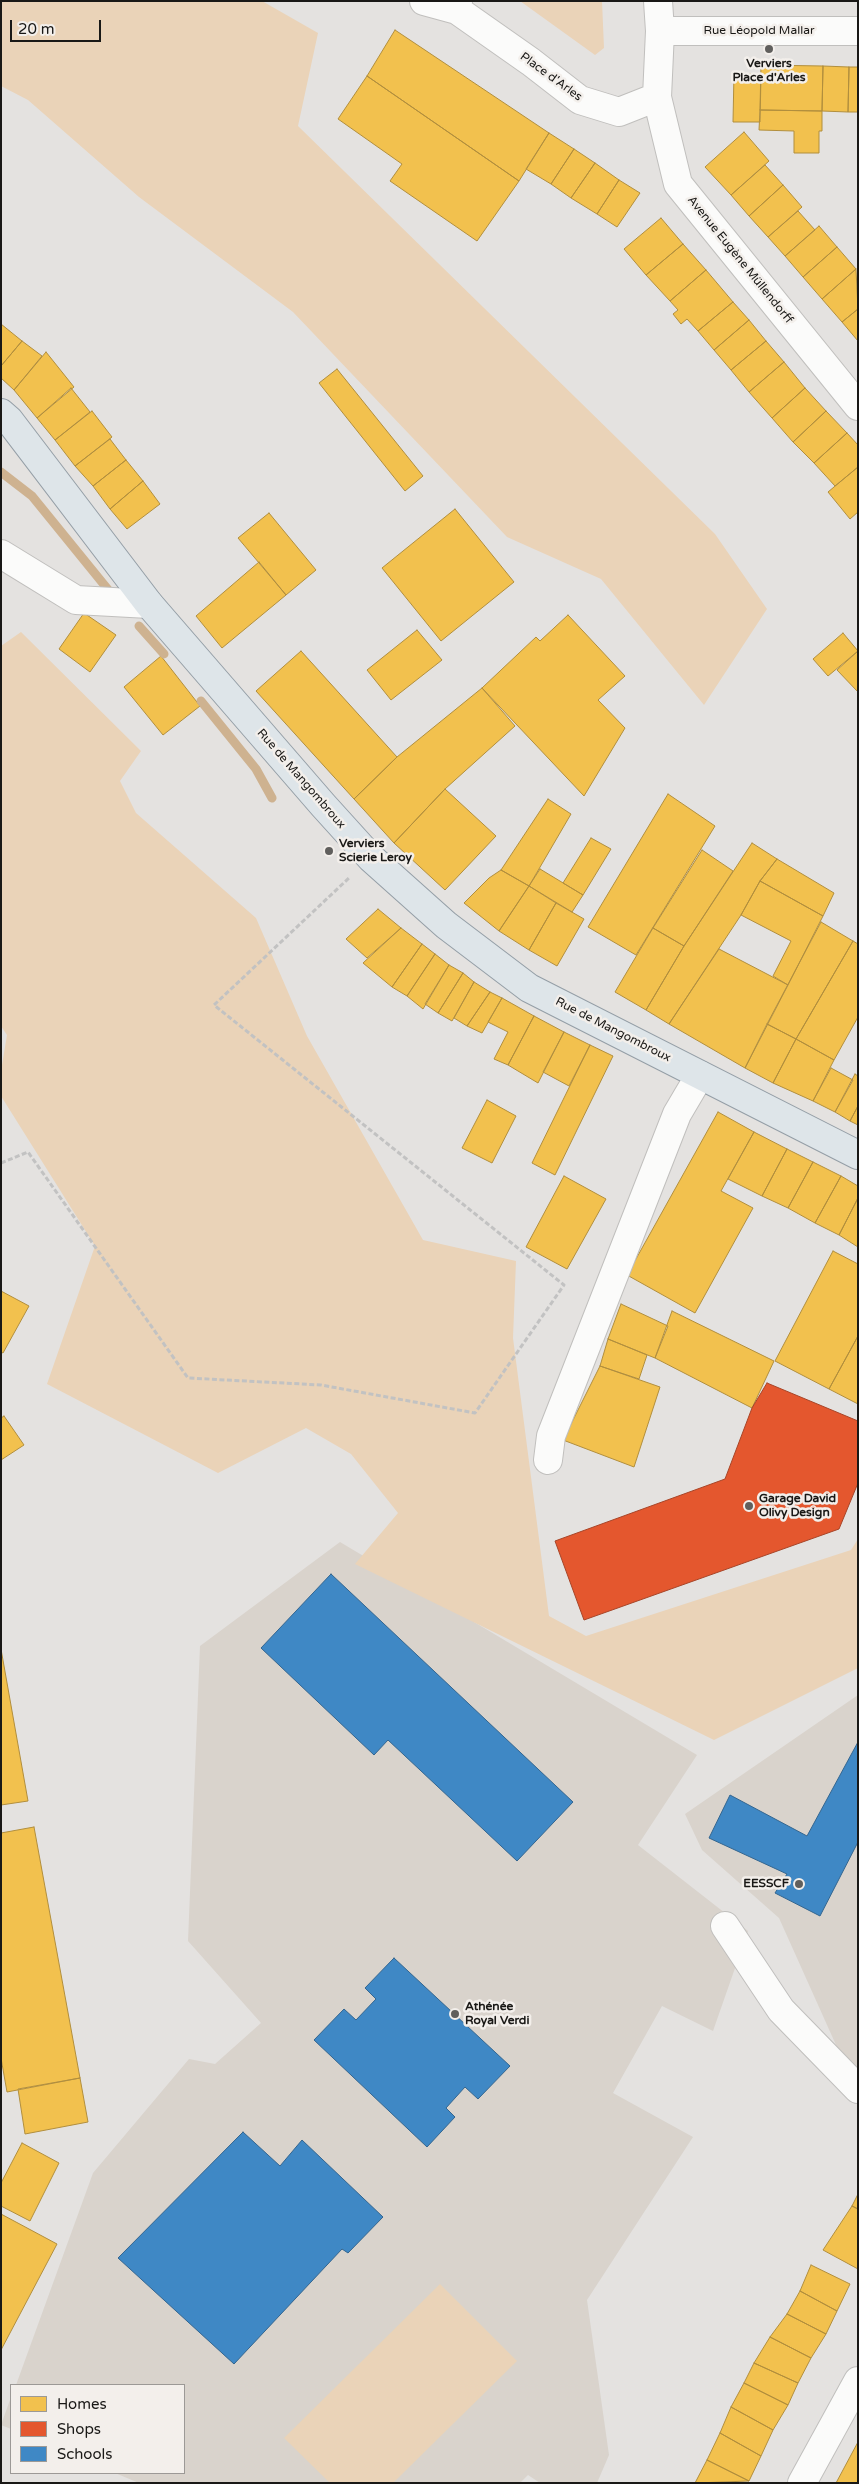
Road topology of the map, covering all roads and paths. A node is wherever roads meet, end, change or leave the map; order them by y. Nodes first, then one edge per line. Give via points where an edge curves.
1 (424, 1) edge
2 (658, 1) edge
3 (457, 6) edge
4 (660, 31) junction
5 (858, 32) edge
6 (657, 97) junction
7 (858, 406) edge
8 (1, 413) edge
9 (1, 554) edge
10 (149, 604) junction
11 (370, 858) junction
12 (700, 1075) junction
13 (858, 1155) edge
14 (1, 1163) edge
15 (548, 1460) dead end
16 (725, 1926) dead end
17 (858, 2089) edge
18 (858, 2380) edge
19 (802, 2483) edge

1 - 3 street, Place d'Arles
2 - 4 street
3 - 6 street, Place d'Arles via 580,100 618,112
4 - 5 street, Rue Léopold Mallar
4 - 6 street
6 - 7 street, Avenue Eugène Müllendorff via 678,184
8 - 10 main road, Rue de Mangombroux
9 - 10 street via 76,600
10 - 11 main road, Rue de Mangombroux
11 - 12 main road, Rue de Mangombroux via 446,925 529,988
11 - 14 path via 214,1005 564,1285 475,1413 321,1385 188,1378 28,1152
12 - 13 main road, Rue de Mangombroux
12 - 15 street via 677,1114 552,1436
16 - 17 street via 781,2010
18 - 19 street

